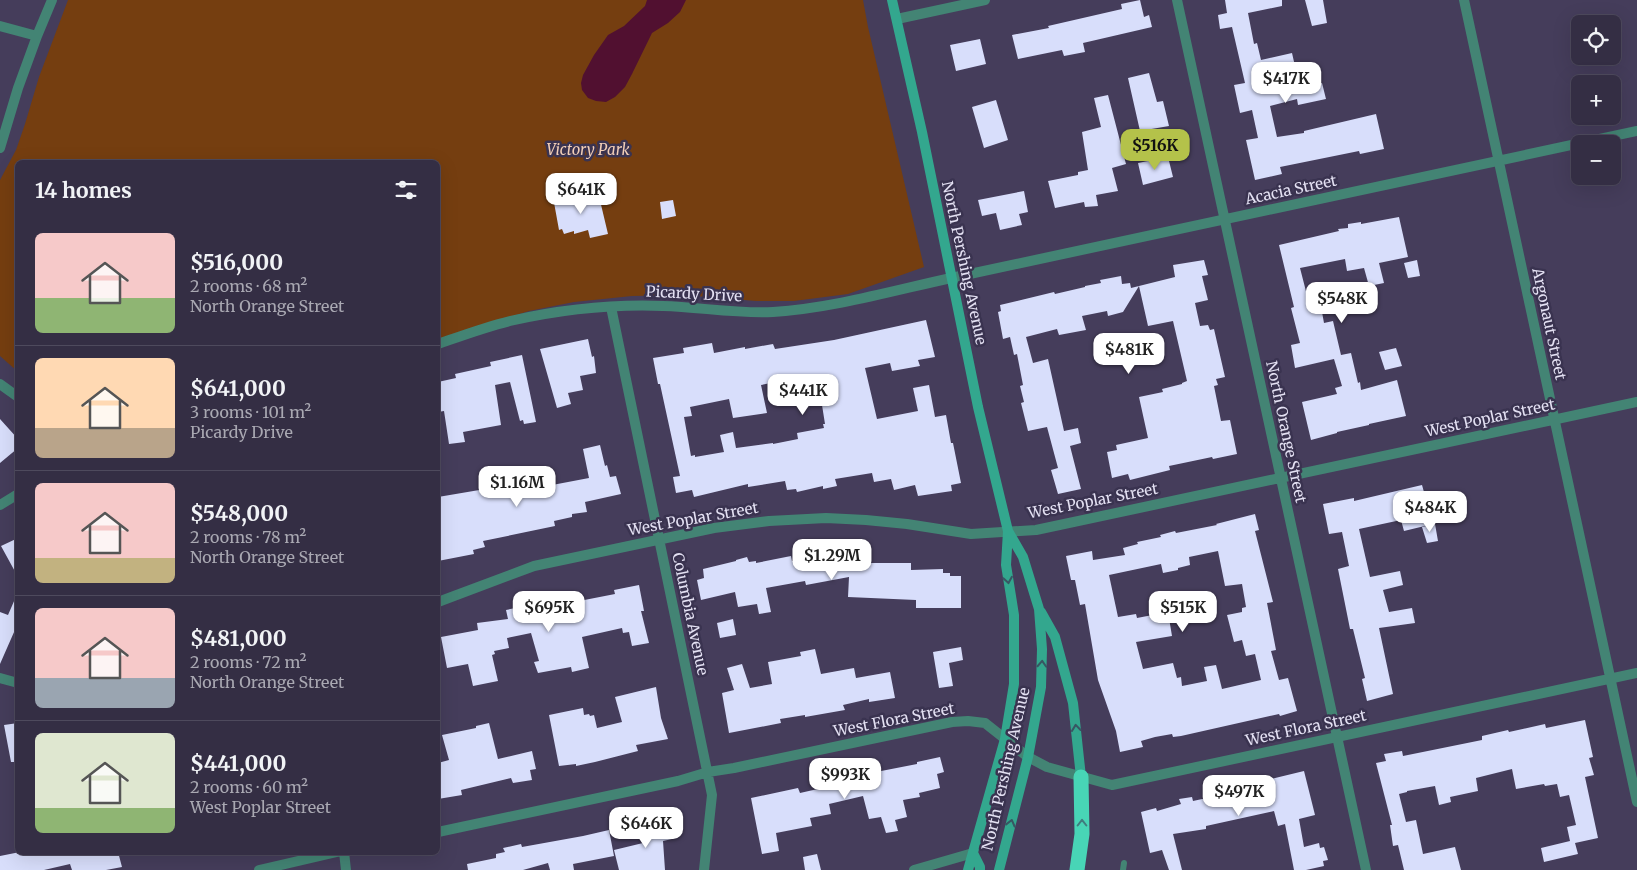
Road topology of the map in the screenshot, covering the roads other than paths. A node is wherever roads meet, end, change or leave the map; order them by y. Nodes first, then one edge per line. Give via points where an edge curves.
1 (52, 0) edge
2 (892, 0) edge
3 (985, 0) edge
4 (1177, 0) edge
5 (1464, 0) edge
6 (897, 19) junction
7 (0, 26) edge
8 (37, 36) junction
9 (1637, 131) edge
10 (0, 148) edge
11 (1498, 161) junction
12 (1224, 220) junction
13 (951, 278) junction
14 (611, 307) junction
15 (440, 343) edge
16 (0, 384) edge
17 (15, 395) edge
18 (1637, 402) edge
19 (1555, 420) junction
20 (1281, 477) junction
21 (15, 496) edge
22 (0, 505) edge
23 (1008, 532) junction
24 (659, 539) junction
25 (440, 601) edge
26 (1039, 609) junction
27 (1637, 673) edge
28 (0, 678) edge
29 (1610, 678) junction
30 (15, 682) edge
31 (1337, 736) junction
32 (1005, 739) junction
33 (1028, 757) junction
34 (708, 772) junction
35 (1082, 777) junction
36 (1637, 802) edge
37 (440, 832) edge
38 (973, 853) junction
39 (324, 855) edge
40 (344, 855) edge
41 (921, 869) edge
42 (259, 870) edge
43 (346, 870) edge
44 (704, 870) edge
45 (968, 870) edge
46 (980, 870) edge
47 (999, 870) edge
48 (1077, 870) edge
49 (1366, 870) edge

1 - 8 street
2 - 6 main road, North Pershing Avenue
3 - 6 street
4 - 12 street, North Orange Street
5 - 11 street, Argonaut Street
6 - 13 main road, North Pershing Avenue
7 - 8 street
8 - 10 street
9 - 11 street, Acacia Street
11 - 12 street, Acacia Street
11 - 19 street, Argonaut Street
12 - 13 street, Acacia Street
12 - 20 street, North Orange Street
13 - 14 street, Picardy Drive via 773,312 663,306
13 - 23 main road, North Pershing Avenue
14 - 15 street, Picardy Drive via 508,322
14 - 24 street, Columbia Avenue
16 - 17 street
18 - 19 street, West Poplar Street
19 - 20 street, West Poplar Street
19 - 29 street, Argonaut Street
20 - 23 street, West Poplar Street via 1036,530
20 - 31 street, North Orange Street
21 - 22 street
23 - 24 street, West Poplar Street via 971,534 898,523 826,518 769,521
23 - 26 main road, North Pershing Avenue via 1023,557
23 -> 32 main road, North Pershing Avenue via 1006,565 1014,615 1015,670
24 - 25 street, West Poplar Street via 534,566
24 - 34 street, Columbia Avenue
33 -> 26 main road, North Pershing Avenue via 1041,687
35 -> 26 main road via 1073,703 1055,637
27 - 29 street, West Flora Street
28 - 30 street
29 - 31 street, West Flora Street
29 - 36 street, Argonaut Street
31 - 35 street, West Flora Street via 1112,785
31 - 49 street, North Orange Street
32 - 33 street, West Flora Street
32 - 34 street, West Flora Street via 985,722 952,722
32 - 38 main road, North Pershing Avenue
33 - 35 street, West Flora Street via 1047,767
47 -> 33 main road, North Pershing Avenue
34 - 37 street, West Flora Street
34 - 44 street, Columbia Avenue via 712,795
48 -> 35 highway via 1082,834
38 - 41 street
38 - 45 main road, North Pershing Avenue
38 - 46 main road
39 - 42 street
40 - 43 street

